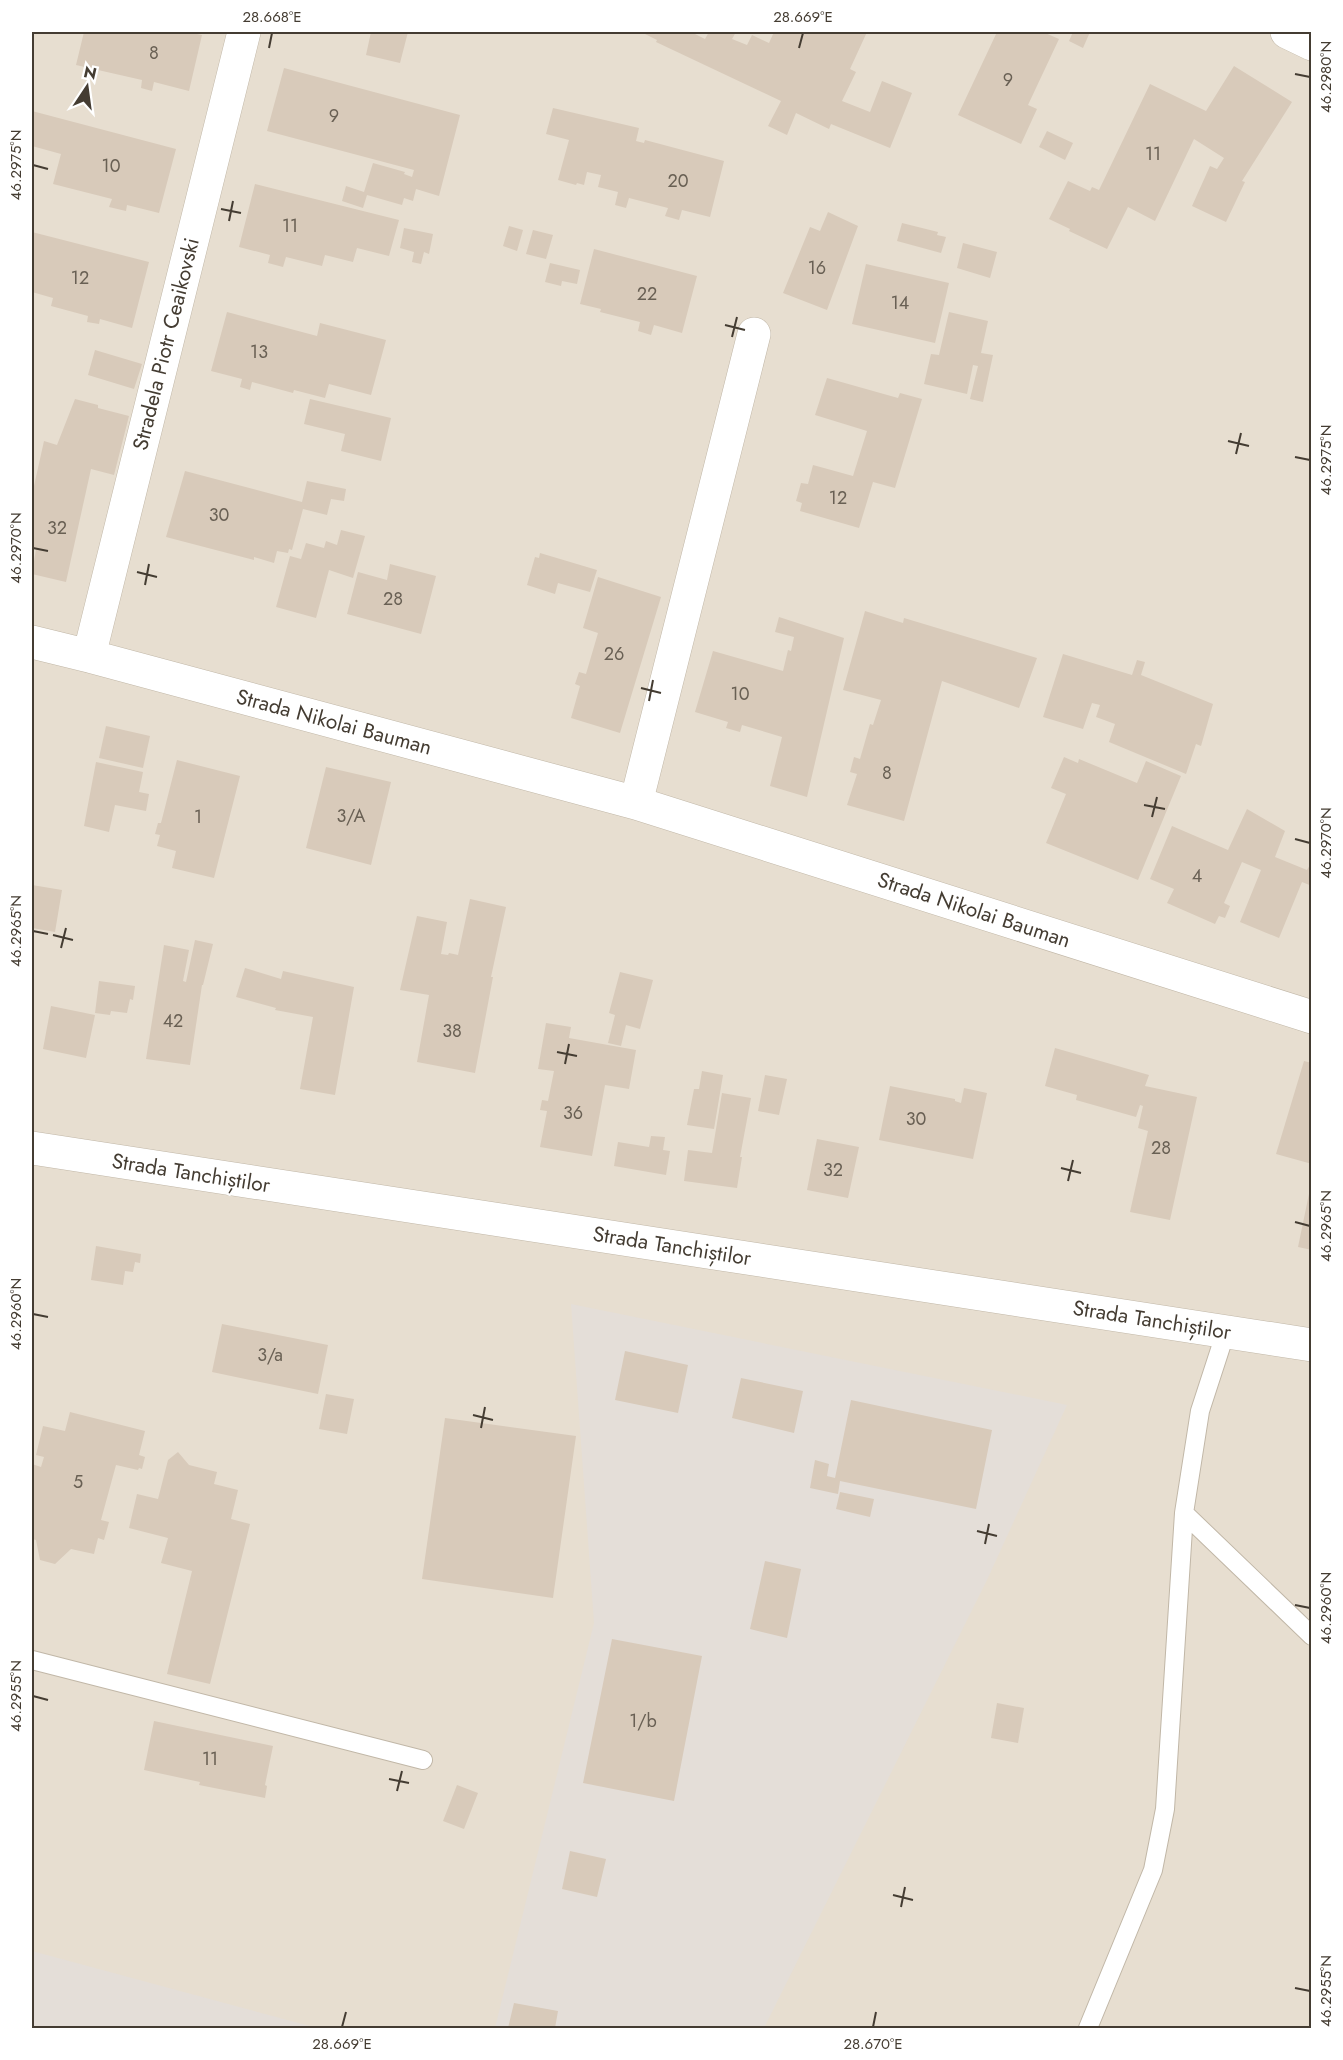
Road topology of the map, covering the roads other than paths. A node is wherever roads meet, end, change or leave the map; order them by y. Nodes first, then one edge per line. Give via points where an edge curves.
1 (244, 32) edge
2 (1287, 32) edge
3 (1311, 44) edge
4 (754, 334) dead end
5 (32, 642) edge
6 (89, 656) junction
7 (636, 803) junction
8 (1311, 1017) edge
9 (32, 1148) edge
10 (1226, 1331) junction
11 (1311, 1345) edge
12 (1184, 1513) junction
13 (1311, 1636) edge
14 (32, 1660) edge
15 (423, 1760) dead end
16 (1088, 2028) edge

1 - 6 street, Stradela Piotr Ceaikovski
2 - 3 street
4 - 7 street
5 - 6 street, Strada Nikolai Bauman
6 - 7 street, Strada Nikolai Bauman
7 - 8 street, Strada Nikolai Bauman
9 - 10 street, Strada Tanchiștilor
10 - 11 street, Strada Tanchiștilor
10 - 12 lane via 1200,1411
12 - 13 lane
12 - 16 lane via 1165,1809 1153,1870
14 - 15 lane

